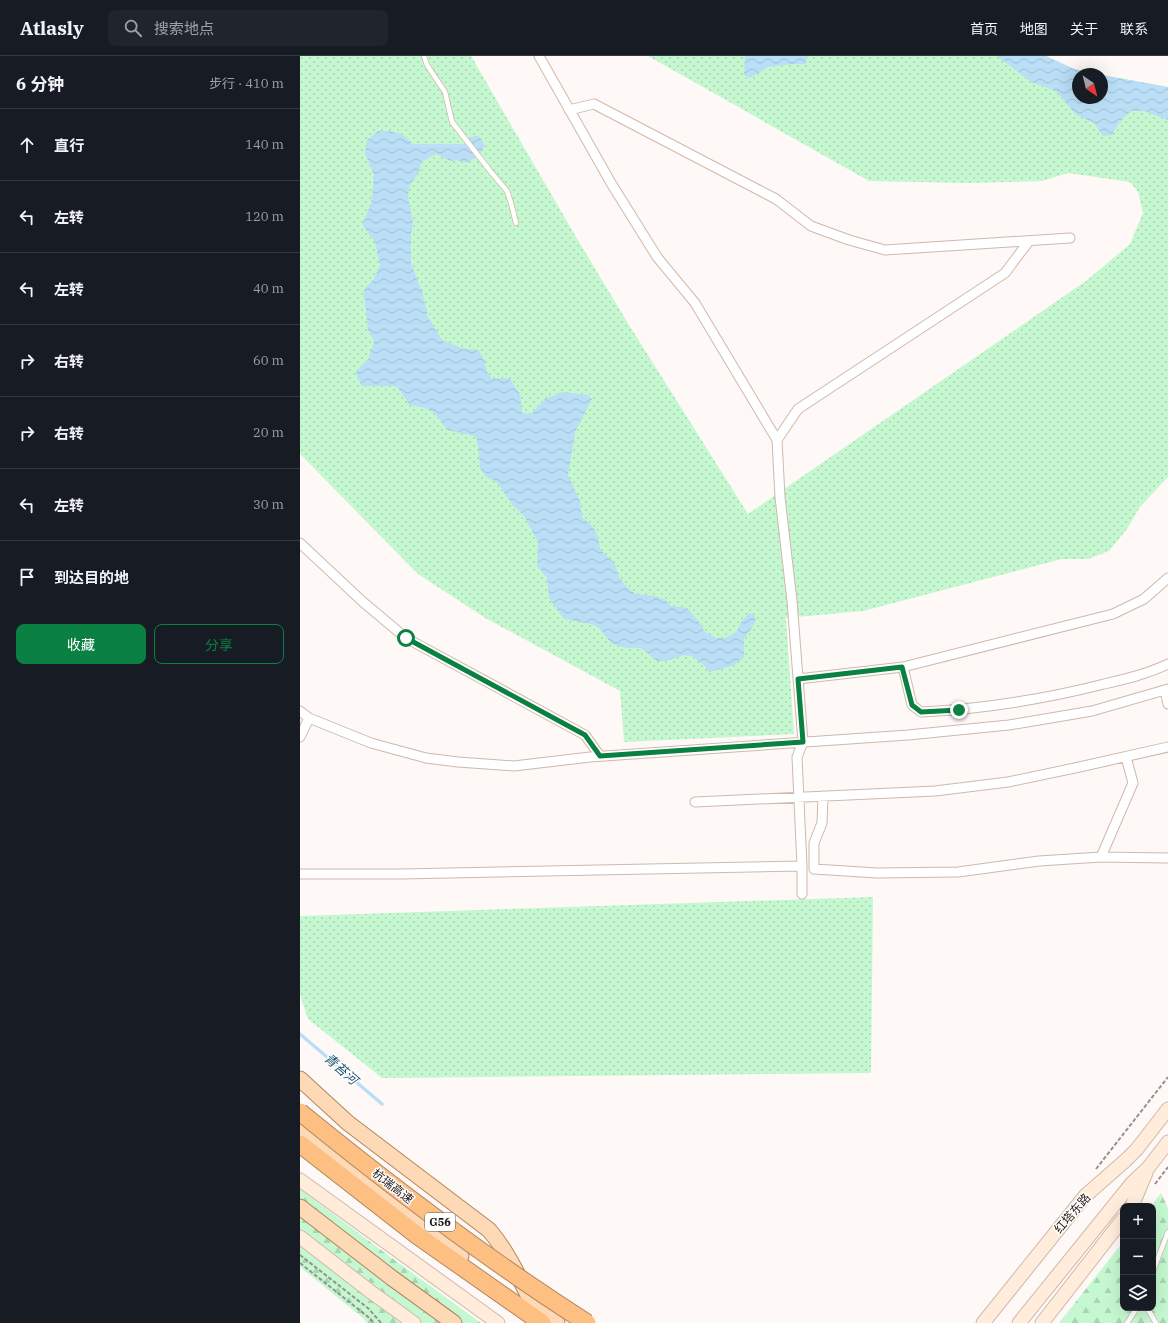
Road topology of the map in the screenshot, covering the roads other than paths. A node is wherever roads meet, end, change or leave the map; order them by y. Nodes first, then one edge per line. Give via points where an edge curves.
1 (424, 56) edge
2 (538, 56) edge
3 (569, 110) junction
4 (516, 223) dead end
5 (1070, 238) dead end
6 (1029, 241) junction
7 (777, 440) junction
8 (300, 543) edge
9 (1168, 578) edge
10 (1168, 664) edge
11 (902, 667) junction
12 (798, 679) junction
13 (1166, 690) edge
14 (1168, 704) edge
15 (300, 711) edge
16 (309, 718) junction
17 (300, 737) edge
18 (803, 742) junction
19 (1168, 747) edge
20 (600, 756) junction
21 (1126, 757) junction
22 (824, 796) junction
23 (799, 797) junction
24 (695, 802) dead end
25 (1101, 857) junction
26 (1168, 858) edge
27 (802, 866) junction
28 (300, 874) edge
29 (802, 894) dead end
30 (300, 1079) edge
31 (1168, 1109) edge
32 (300, 1112) edge
33 (300, 1129) edge
34 (1168, 1142) edge
35 (300, 1144) edge
36 (1148, 1168) junction
37 (300, 1180) edge
38 (1133, 1203) edge
39 (300, 1207) edge
40 (1120, 1224) edge
41 (1168, 1232) edge
42 (300, 1237) edge
43 (1156, 1263) edge
44 (1135, 1311) edge
45 (1150, 1311) edge
46 (538, 1316) edge
47 (414, 1323) edge
48 (454, 1323) edge
49 (498, 1323) edge
50 (557, 1323) edge
51 (587, 1323) edge
52 (983, 1323) edge
53 (1019, 1323) edge
54 (1042, 1323) edge
55 (1127, 1323) edge
56 (1156, 1323) edge

1 - 4 lane via 445,92 452,122 507,191
2 - 3 street
3 - 6 street via 594,104 776,199 811,226 849,240 885,250
3 - 7 street via 653,250 695,303
5 - 6 street
6 - 7 street via 1005,273 798,409
7 - 12 street
8 - 20 street via 406,638 585,735
9 - 11 street via 1144,599 1113,614
10 - 11 street via 1150,672 1068,693 959,710 921,712 912,705
11 - 12 street
12 - 18 street
13 - 14 street
13 - 18 street via 1092,711 1009,725
15 - 16 street
16 - 17 street
16 - 20 street via 371,743 426,758 514,766
18 - 20 street
18 - 23 street via 797,757
19 - 21 street
21 - 22 street via 1008,782 935,791
21 - 25 street via 1133,784
22 - 23 street
22 - 25 street via 822,823 814,843 814,869 877,873 958,872 1039,861
23 - 24 street
23 - 27 street
25 - 26 street
27 - 28 street
27 - 29 street
30 - 46 main road via 348,1122 489,1230 508,1255
31 - 52 main road, 红塔东路 via 1131,1155 1085,1196
32 - 51 highway, 杭瑞高速 / G56, bridge via 433,1216
33 - 46 main road via 360,1180
34 - 36 main road
35 - 46 highway, 杭瑞高速 / G56 via 424,1241
36 - 38 main road
36 - 53 main road via 1132,1184
37 - 49 main road
39 - 48 main road
40 - 54 main road
41 - 43 lane
42 - 47 main road
44 - 55 lane
45 - 56 lane
46 - 50 main road

